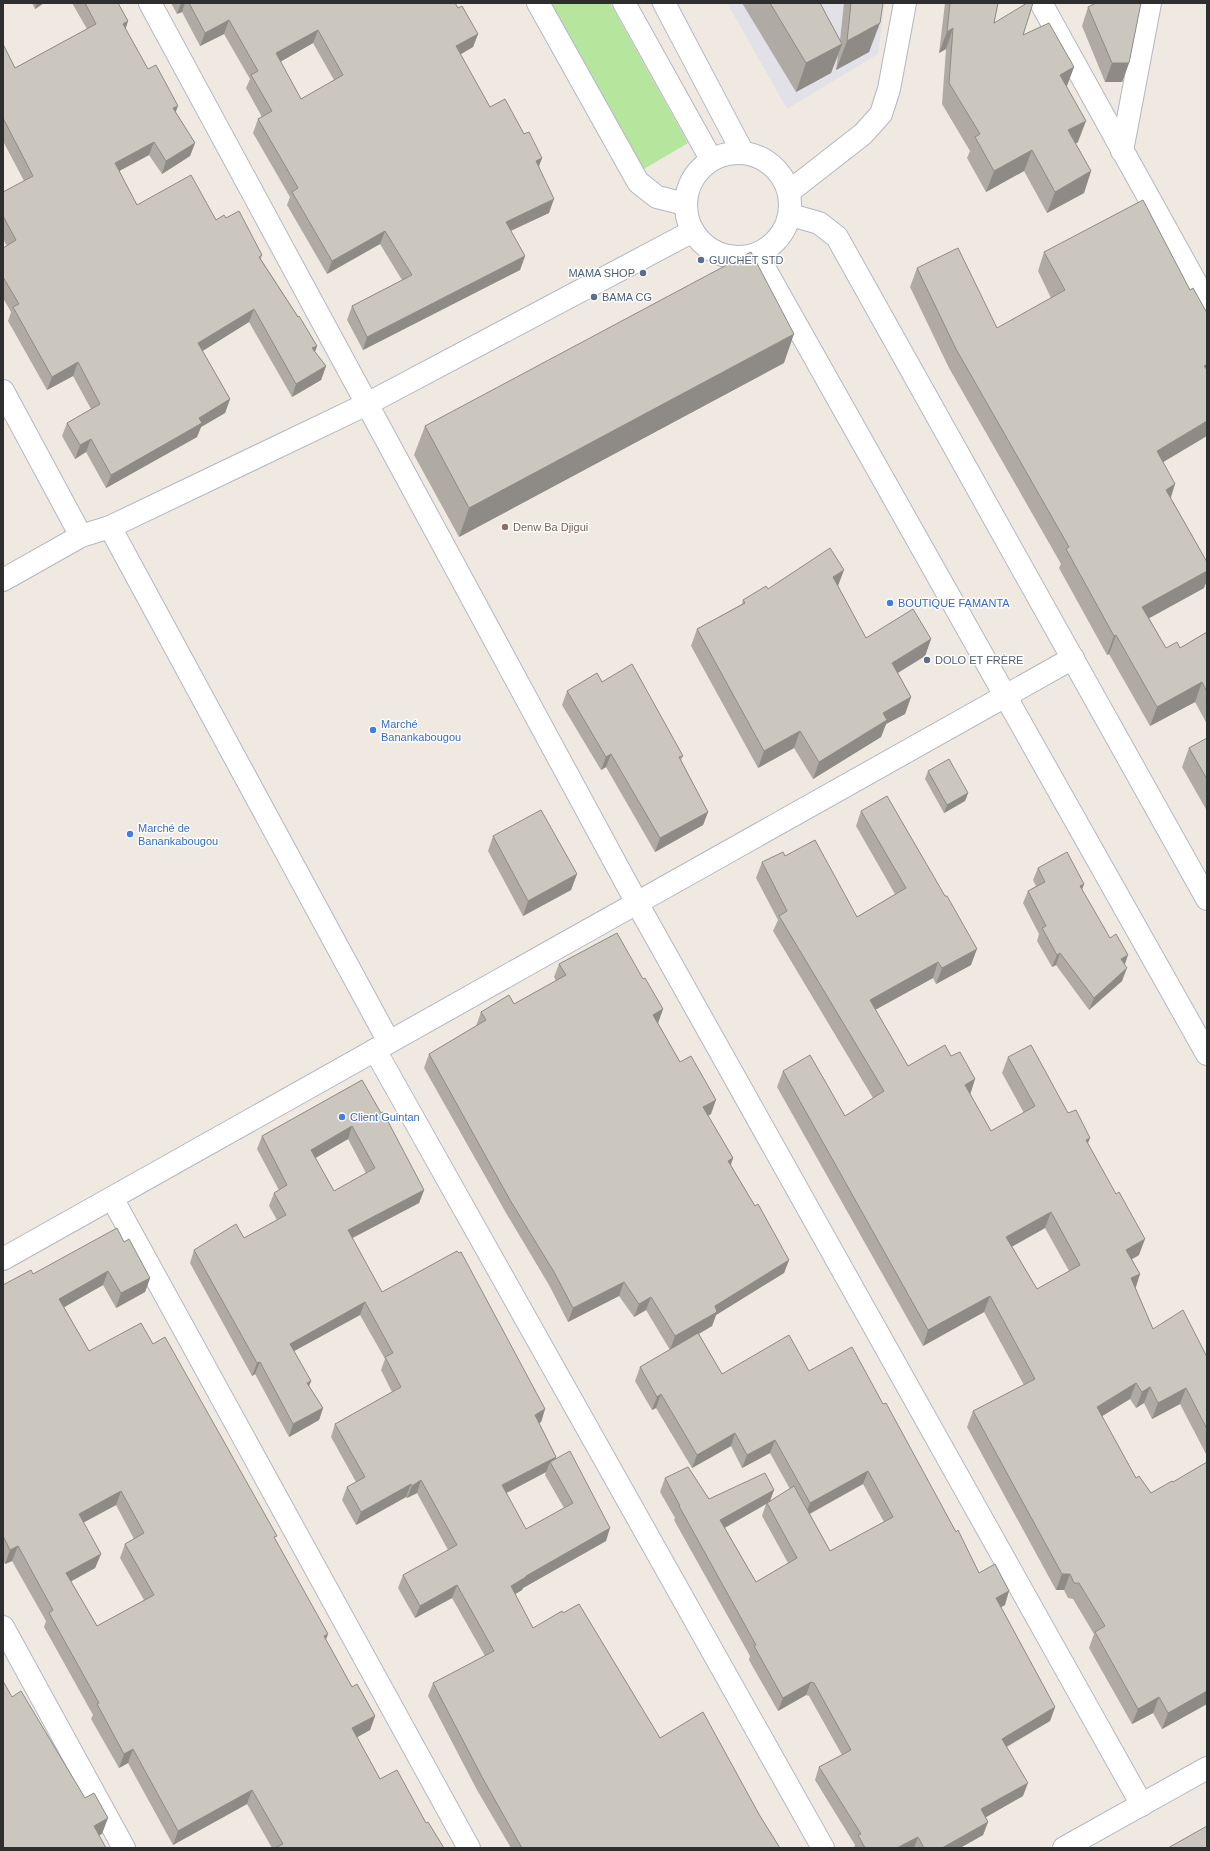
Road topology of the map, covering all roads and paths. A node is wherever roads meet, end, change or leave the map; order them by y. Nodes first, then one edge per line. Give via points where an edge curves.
1 (150, 3) edge
2 (538, 3) edge
3 (624, 3) edge
4 (664, 3) edge
5 (905, 3) edge
6 (1041, 3) edge
7 (1150, 3) edge
8 (742, 151) junction
9 (1122, 151) junction
10 (711, 159) junction
11 (790, 191) junction
12 (685, 204) junction
13 (791, 215) junction
14 (693, 231) junction
15 (757, 255) junction
16 (1207, 303) edge
17 (3, 391) edge
18 (367, 404) junction
19 (110, 527) junction
20 (81, 536) junction
21 (3, 580) edge
22 (1073, 658) junction
23 (1005, 695) junction
24 (1207, 898) edge
25 (637, 903) junction
26 (382, 1046) junction
27 (1207, 1054) edge
28 (112, 1198) junction
29 (3, 1259) edge
30 (3, 1627) edge
31 (1207, 1768) edge
32 (1142, 1805) junction
33 (124, 1848) edge
34 (469, 1848) edge
35 (823, 1848) edge
36 (1064, 1848) edge

1 - 18 street
2 - 12 street via 638,182 657,197
3 - 10 street
4 - 8 street
5 - 11 street via 889,89 881,114 863,134
6 - 9 street
7 - 9 street
8 - 10 street
8 - 11 street via 772,163
9 - 16 street
10 - 12 street via 692,178
11 - 13 street
12 - 14 street
13 - 15 street via 779,240
13 - 22 street via 819,223 837,237
14 - 15 street via 705,247 730,258
14 - 18 street
15 - 23 street
17 - 20 street
18 - 19 street
18 - 25 street
19 - 20 street
19 - 26 street
20 - 21 street
22 - 23 street
22 - 24 street
23 - 25 street
23 - 27 street
25 - 26 street
25 - 32 street
26 - 28 street
26 - 35 street
28 - 29 street
28 - 34 street
30 - 33 street
31 - 32 street
32 - 36 street

